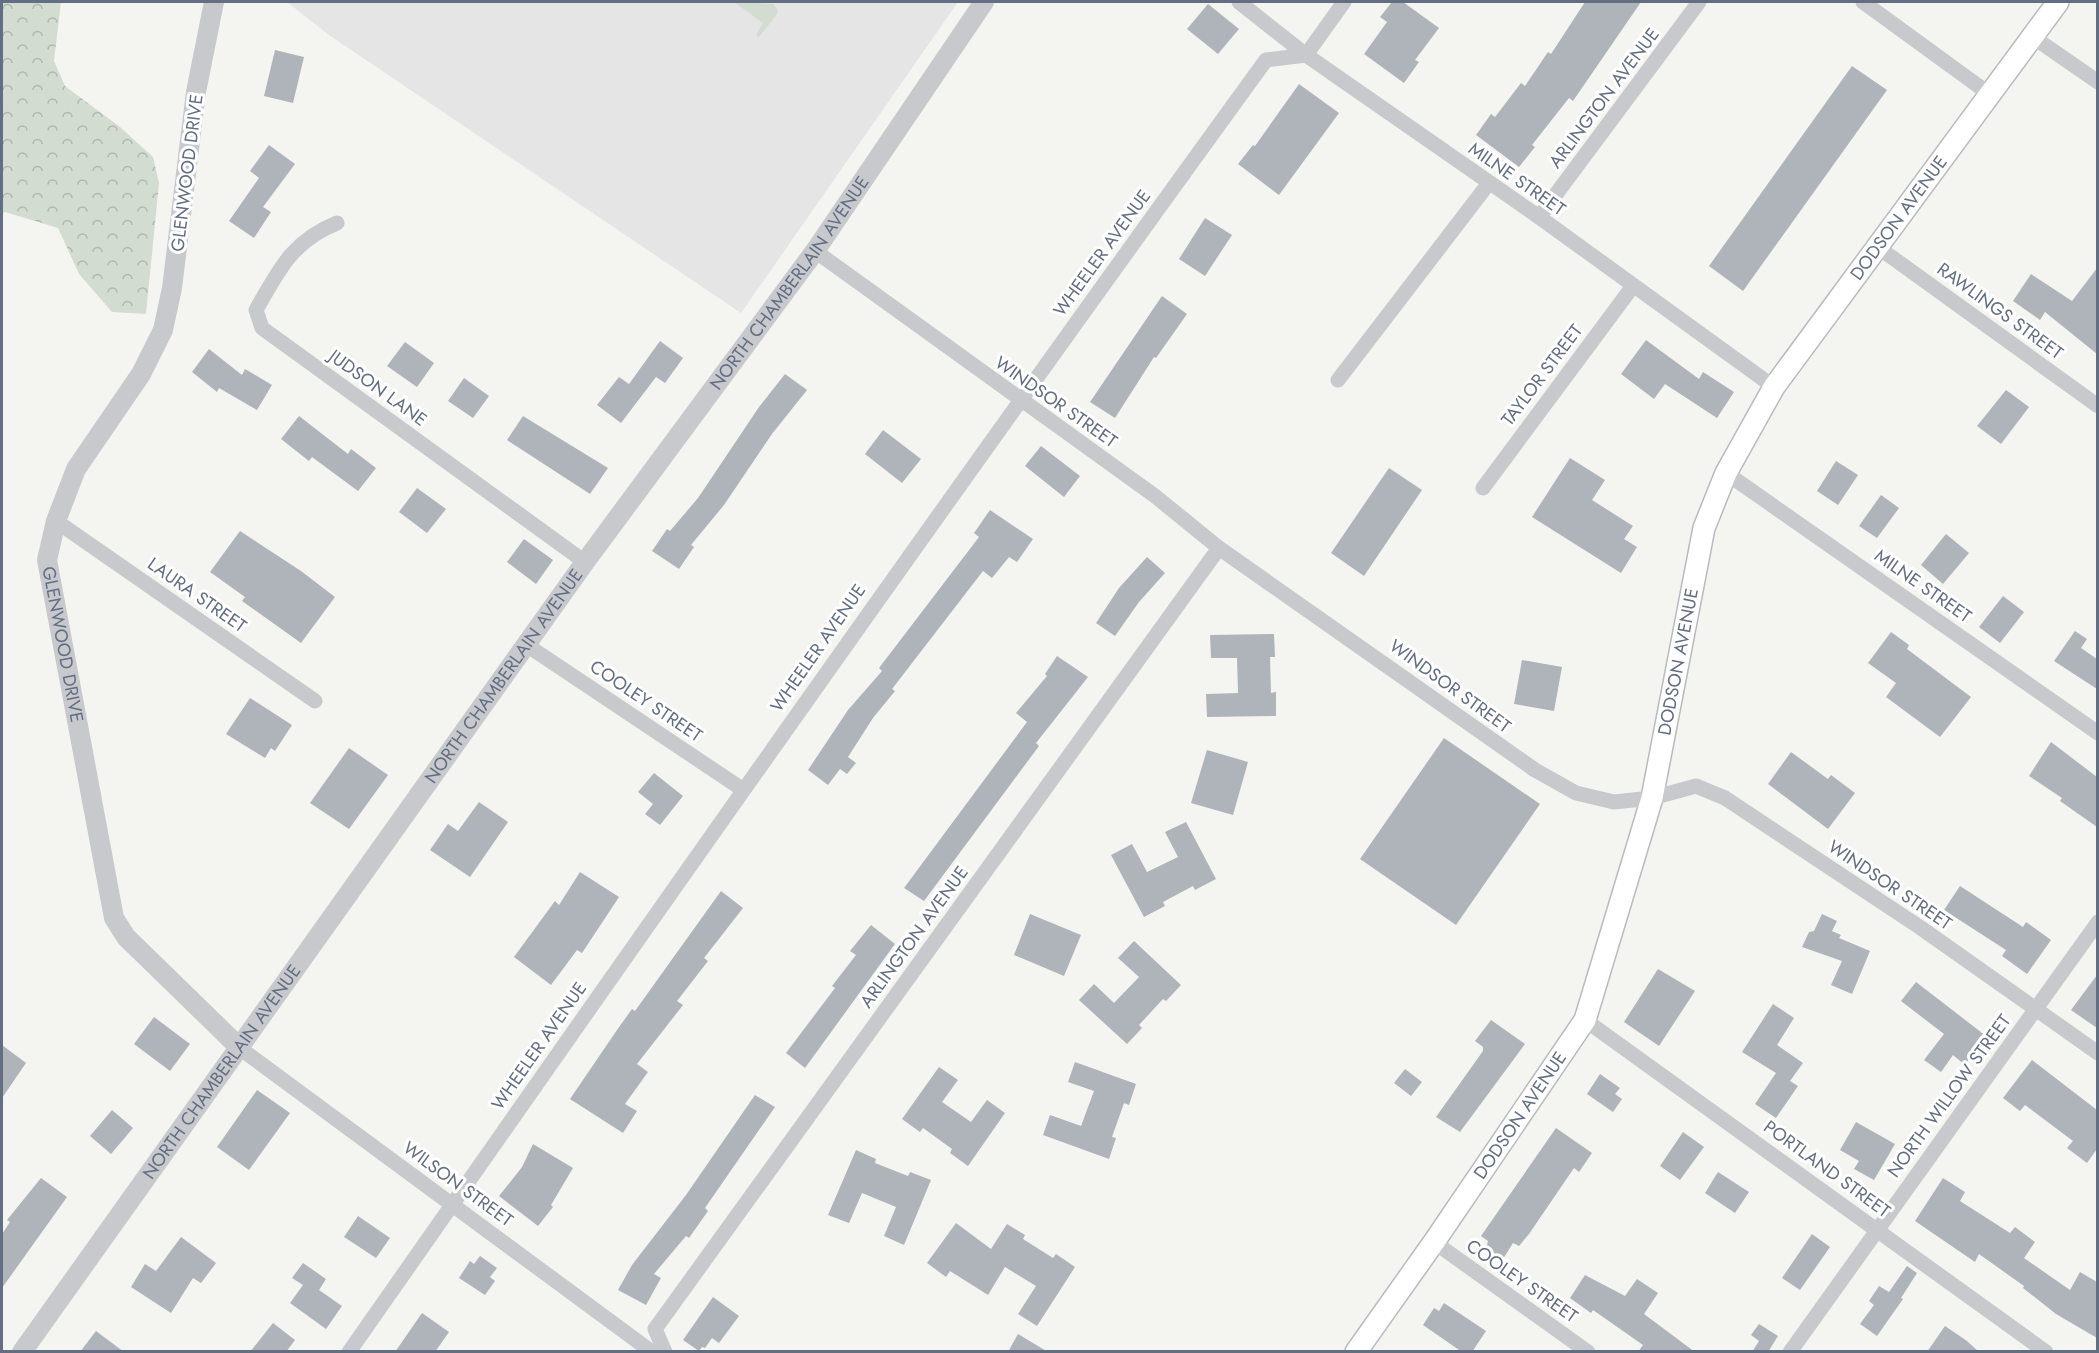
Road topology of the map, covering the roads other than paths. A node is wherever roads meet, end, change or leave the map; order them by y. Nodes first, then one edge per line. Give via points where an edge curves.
1 (214, 2) edge
2 (984, 2) edge
3 (1239, 2) edge
4 (1344, 2) edge
5 (1699, 2) edge
6 (1863, 2) edge
7 (2058, 2) edge
8 (2033, 37) junction
9 (1306, 55) junction
10 (2097, 81) edge
11 (1988, 93) junction
12 (1489, 183) junction
13 (1539, 217) junction
14 (337, 223) dead end
15 (1879, 248) junction
16 (815, 251) junction
17 (1632, 286) junction
18 (1338, 380) dead end
19 (1774, 387) junction
20 (1019, 400) junction
21 (2097, 406) edge
22 (1726, 473) junction
23 (1483, 488) dead end
24 (56, 521) junction
25 (1219, 548) junction
26 (585, 562) junction
27 (528, 646) junction
28 (315, 701) dead end
29 (2097, 733) edge
30 (742, 789) junction
31 (1652, 798) junction
32 (2097, 922) edge
33 (2036, 1009) junction
34 (1585, 1020) junction
35 (241, 1049) junction
36 (2097, 1053) edge
37 (453, 1204) junction
38 (1876, 1228) junction
39 (1434, 1242) junction
40 (30, 1349) edge
41 (349, 1352) edge
42 (652, 1352) edge
43 (665, 1352) edge
44 (1356, 1352) edge
45 (1588, 1352) edge
46 (1790, 1352) edge
47 (2046, 1352) edge

1 - 24 street, GLENWOOD DRIVE via 196,92 172,288 163,330 141,374 76,469
2 - 16 street, NORTH CHAMBERLAIN AVENUE
3 - 9 street, MILNE STREET
4 - 9 street
5 - 13 street, ARLINGTON AVENUE
6 - 11 street
7 - 8 main road, DODSON AVENUE
8 - 10 street
8 - 11 main road, DODSON AVENUE
9 - 12 street, MILNE STREET
9 - 20 street, WHEELER AVENUE via 1266,60
11 - 15 main road, DODSON AVENUE
12 - 13 street, MILNE STREET
12 - 18 street
13 - 17 street, MILNE STREET
14 - 26 street, JUDSON LANE via 313,232 281,265 256,310 262,328
15 - 19 main road, DODSON AVENUE
15 - 21 street, RAWLINGS STREET
16 - 20 street, WINDSOR STREET
16 - 26 street, NORTH CHAMBERLAIN AVENUE
17 - 19 street, MILNE STREET
17 - 23 street, TAYLOR STREET
19 - 22 main road, DODSON AVENUE
20 - 25 street, WINDSOR STREET via 1155,496
20 - 30 street, WHEELER AVENUE
22 - 29 street, MILNE STREET
22 - 31 main road, DODSON AVENUE via 1704,528
24 - 28 street, LAURA STREET
24 - 35 street, GLENWOOD DRIVE via 47,560 114,918 126,937
25 - 31 street, WINDSOR STREET via 1535,770 1576,794 1614,802
25 - 43 street, ARLINGTON AVENUE via 655,1329
26 - 27 street, NORTH CHAMBERLAIN AVENUE
27 - 30 street, COOLEY STREET
27 - 35 street, NORTH CHAMBERLAIN AVENUE
30 - 37 street, WHEELER AVENUE
31 - 33 street, WINDSOR STREET via 1696,786 1725,798
31 - 34 main road, DODSON AVENUE
32 - 33 street, NORTH WILLOW STREET
33 - 36 street, WINDSOR STREET
33 - 38 street, NORTH WILLOW STREET
34 - 38 street, PORTLAND STREET
34 - 39 main road, DODSON AVENUE
35 - 37 street, WILSON STREET
35 - 40 street, NORTH CHAMBERLAIN AVENUE
37 - 41 street, WHEELER AVENUE
37 - 42 street, WILSON STREET
38 - 46 street, NORTH WILLOW STREET
38 - 47 street, PORTLAND STREET
39 - 44 main road, DODSON AVENUE
39 - 45 street, COOLEY STREET

